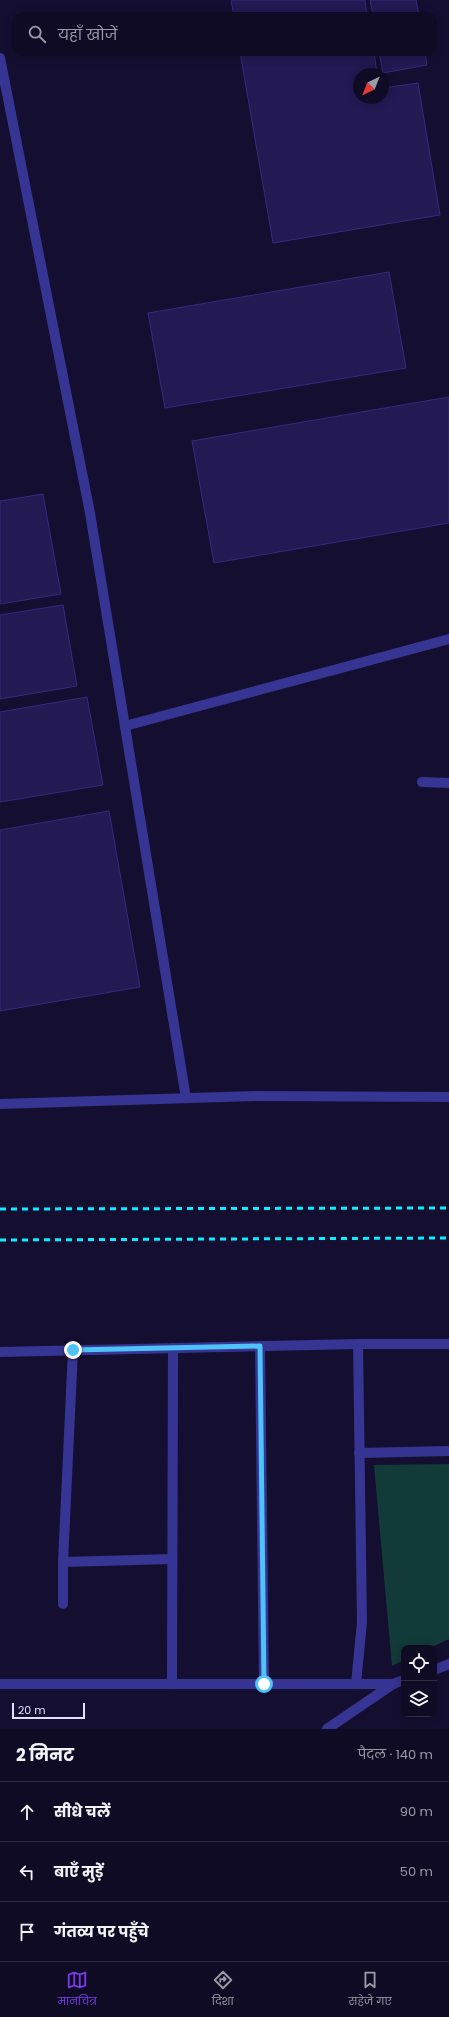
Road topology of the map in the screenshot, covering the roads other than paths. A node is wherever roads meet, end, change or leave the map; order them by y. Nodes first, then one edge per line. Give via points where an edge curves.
1 (0, 58) edge
2 (449, 639) edge
3 (125, 726) junction
4 (422, 782) dead end
5 (449, 783) edge
6 (449, 1097) edge
7 (186, 1098) junction
8 (0, 1104) edge
9 (358, 1344) junction
10 (449, 1344) edge
11 (260, 1346) junction
12 (173, 1348) junction
13 (73, 1350) junction
14 (0, 1352) edge
15 (449, 1452) edge
16 (359, 1453) junction
17 (172, 1559) junction
18 (63, 1562) junction
19 (64, 1604) dead end
20 (449, 1664) edge
21 (437, 1669) edge
22 (401, 1681) edge
23 (0, 1684) edge
24 (172, 1684) junction
25 (264, 1684) junction
26 (356, 1684) junction
27 (393, 1684) junction
28 (327, 1729) edge

1 - 3 street via 90,513
2 - 3 street
3 - 7 street
4 - 5 street
6 - 7 street
7 - 8 street
9 - 10 street
9 - 11 street
9 - 16 street
11 - 12 street
11 - 25 street
12 - 13 street
12 - 17 street
13 - 14 street
13 - 18 street
15 - 16 street
16 - 26 street via 362,1622
17 - 18 street
17 - 24 street
18 - 19 street
20 - 21 street
22 - 27 street
23 - 24 street
24 - 25 street
25 - 26 street
26 - 27 street
27 - 28 street

